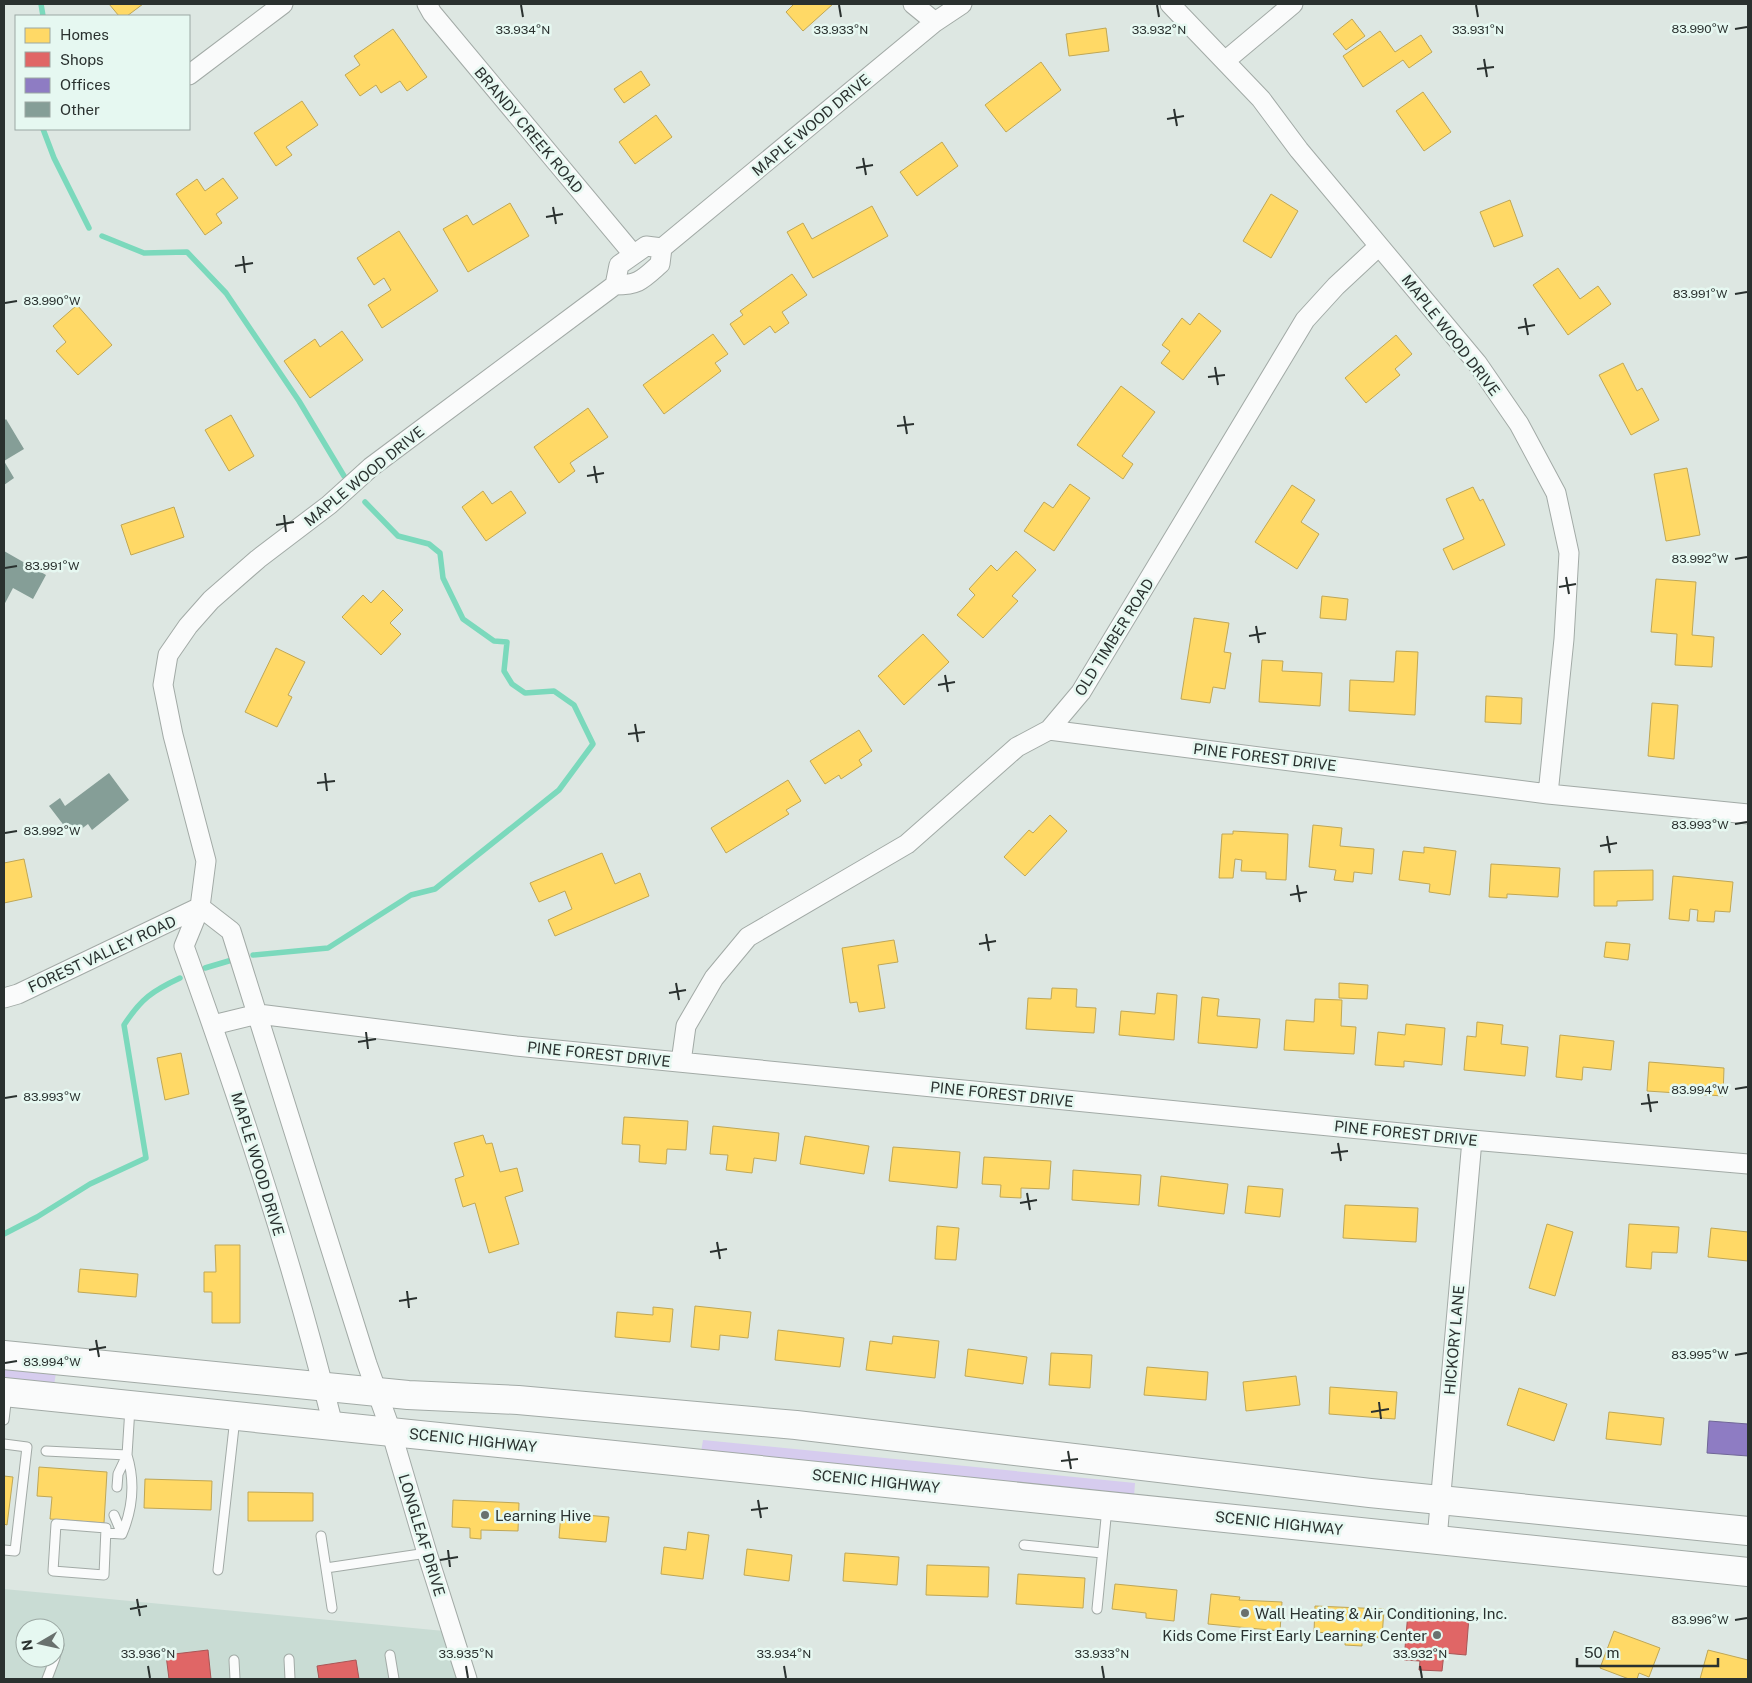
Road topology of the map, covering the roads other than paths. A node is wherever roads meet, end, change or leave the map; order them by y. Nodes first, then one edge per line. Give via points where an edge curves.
1 (283, 4) edge
2 (427, 4) edge
3 (913, 4) edge
4 (962, 4) edge
5 (1170, 4) edge
6 (1293, 4) edge
7 (935, 22) junction
8 (1224, 61) junction
9 (190, 75) edge
10 (1379, 246) junction
11 (662, 248) junction
12 (632, 254) junction
13 (615, 285) junction
14 (1050, 730) junction
15 (1548, 794) junction
16 (1748, 814) edge
17 (200, 907) junction
18 (4, 998) edge
19 (258, 1014) junction
20 (213, 1026) junction
21 (681, 1062) junction
22 (1472, 1140) junction
23 (1748, 1164) edge
24 (4, 1355) edge
25 (324, 1386) junction
26 (377, 1391) junction
27 (5, 1392) edge
28 (130, 1404) junction
29 (235, 1415) junction
30 (4, 1420) edge
31 (333, 1425) junction
32 (391, 1431) junction
33 (4, 1444) edge
34 (46, 1451) dead end
35 (127, 1455) junction
36 (117, 1487) dead end
37 (1440, 1501) junction
38 (1107, 1506) junction
39 (114, 1515) dead end
40 (1748, 1531) edge
41 (106, 1533) junction
42 (122, 1534) junction
43 (321, 1536) dead end
44 (1437, 1539) junction
45 (1024, 1545) dead end
46 (4, 1550) edge
47 (426, 1553) junction
48 (1102, 1553) junction
49 (326, 1568) junction
50 (218, 1570) dead end
51 (1748, 1572) edge
52 (332, 1608) dead end
53 (1096, 1609) dead end
54 (390, 1654) dead end
55 (289, 1659) dead end
56 (234, 1660) dead end
57 (235, 1679) edge
58 (290, 1679) edge
59 (394, 1679) edge
60 (468, 1679) edge

1 - 9 street
2 - 12 street, BRANDY CREEK ROAD
3 - 7 street
4 - 7 street, MAPLE WOOD DRIVE
5 - 8 street, MAPLE WOOD DRIVE
6 - 8 street
7 - 11 street, MAPLE WOOD DRIVE
8 - 10 street, MAPLE WOOD DRIVE via 1261,99
10 - 14 street, OLD TIMBER ROAD via 1305,320 1081,692
10 - 15 street, MAPLE WOOD DRIVE via 1477,363 1520,424 1556,494 1569,553
11 - 12 street via 646,246
11 - 13 street, MAPLE WOOD DRIVE via 660,264 649,274 634,285
12 - 13 street via 619,265
13 - 17 street, MAPLE WOOD DRIVE via 371,467 258,559 211,600 168,655 163,685 177,754 206,861
14 - 15 street, PINE FOREST DRIVE
14 - 21 street, OLD TIMBER ROAD via 1017,748 907,844 748,937 714,978 686,1026
15 - 16 street, PINE FOREST DRIVE
17 - 18 street, FOREST VALLEY ROAD
17 - 19 street via 231,931
17 - 20 street, MAPLE WOOD DRIVE via 184,946
19 - 20 street
19 - 21 street, PINE FOREST DRIVE via 516,1046
19 - 26 street
20 - 25 street, MAPLE WOOD DRIVE
21 - 22 street, PINE FOREST DRIVE
22 - 23 street, PINE FOREST DRIVE
22 - 37 street, HICKORY LANE
24 - 25 highway
25 - 26 highway
25 - 31 street, MAPLE WOOD DRIVE
26 - 32 street, LONGLEAF DRIVE
26 - 37 highway via 796,1425
27 - 28 highway, SCENIC HIGHWAY
27 - 30 lane
28 - 29 highway, SCENIC HIGHWAY
28 - 35 lane
29 - 31 highway, SCENIC HIGHWAY
29 - 50 lane
31 - 32 highway, SCENIC HIGHWAY
32 - 38 highway, SCENIC HIGHWAY
32 - 47 street, LONGLEAF DRIVE
33 - 46 lane via 27,1447 15,1551
34 - 35 lane
35 - 36 lane via 118,1474
35 - 42 lane via 133,1476 129,1518
37 - 40 highway
37 - 44 street, HICKORY LANE
38 - 44 highway, SCENIC HIGHWAY
38 - 48 lane
39 - 42 lane
41 - 41 lane via 106,1528 56,1524 53,1571 104,1575
41 - 42 lane
43 - 49 lane
44 - 51 highway, SCENIC HIGHWAY
45 - 48 lane
47 - 49 lane
47 - 60 street, LONGLEAF DRIVE
48 - 53 lane
49 - 52 lane
54 - 59 lane
55 - 58 lane
56 - 57 lane

